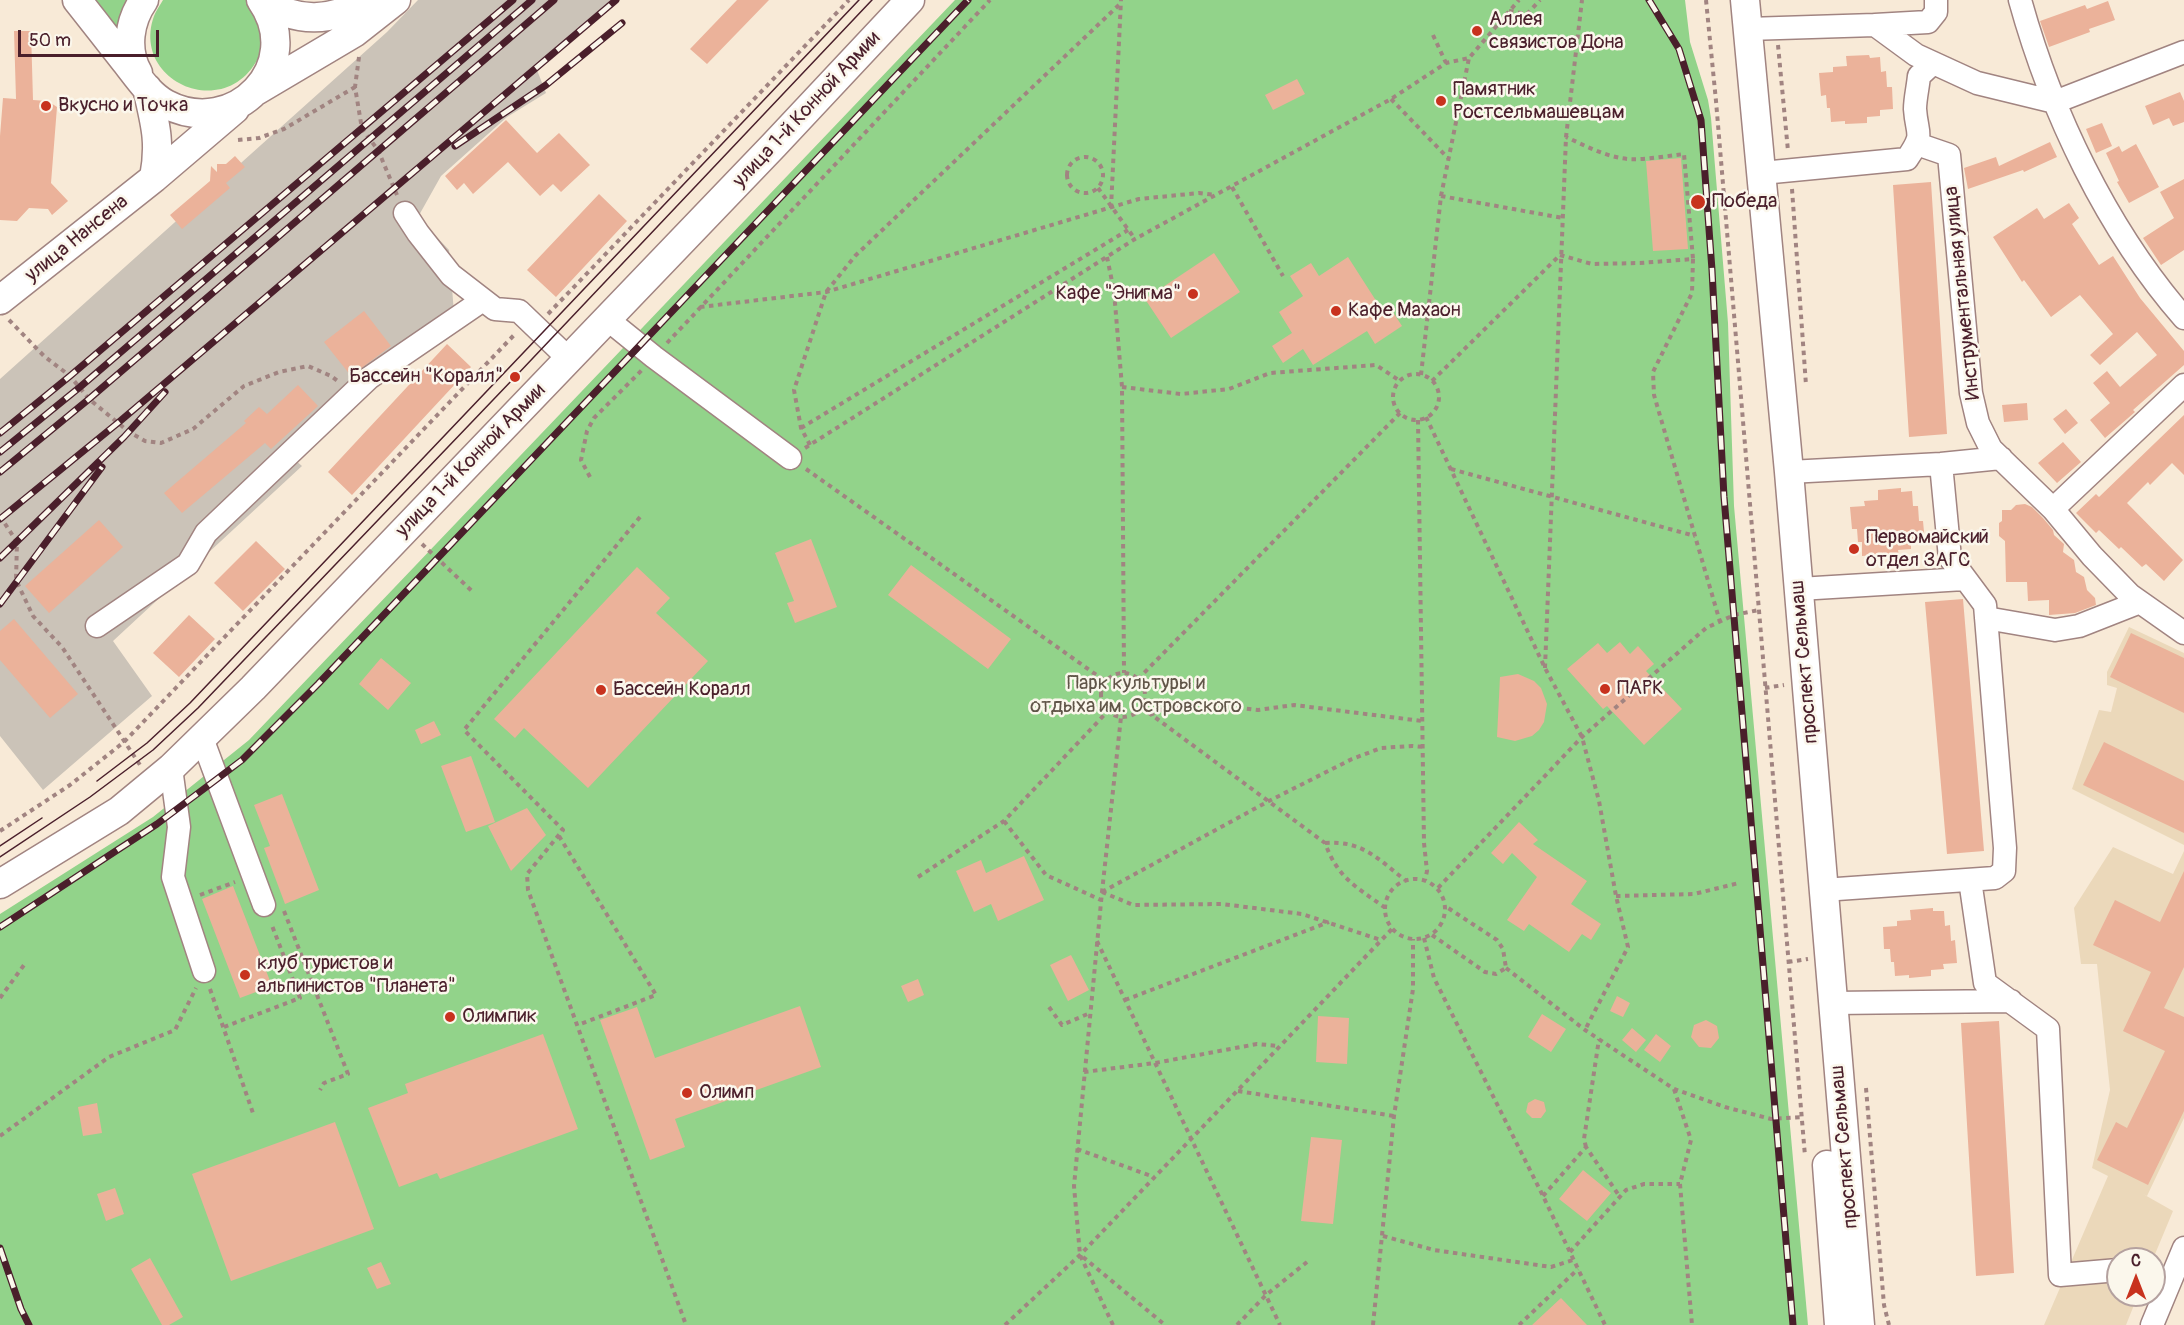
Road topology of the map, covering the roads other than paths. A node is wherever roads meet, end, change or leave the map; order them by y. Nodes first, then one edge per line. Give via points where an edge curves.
1 (77, 0) edge
2 (144, 0) edge
3 (263, 0) edge
4 (396, 0) edge
5 (910, 0) edge
6 (1726, 0) edge
7 (1745, 0) edge
8 (1936, 0) edge
9 (2020, 0) edge
10 (364, 9) edge
11 (1875, 25) junction
12 (1748, 29) junction
13 (2184, 52) edge
14 (1932, 64) junction
15 (145, 86) junction
16 (251, 95) junction
17 (2055, 102) junction
18 (1917, 144) junction
19 (1762, 173) junction
20 (154, 178) junction
21 (405, 213) road end
22 (483, 300) junction
23 (8, 313) edge
24 (2184, 318) edge
25 (607, 319) junction
26 (569, 359) junction
27 (2184, 385) edge
28 (790, 458) road end
29 (2001, 458) junction
30 (1941, 464) junction
31 (1789, 472) junction
32 (2053, 509) junction
33 (1964, 579) junction
34 (1799, 589) junction
35 (2140, 602) junction
36 (1986, 618) junction
37 (97, 626) dead end
38 (2184, 633) edge
39 (202, 738) junction
40 (163, 774) junction
41 (1970, 880) junction
42 (0, 884) edge
43 (1822, 890) junction
44 (265, 909) road end
45 (204, 971) road end
46 (2011, 1001) junction
47 (1833, 1003) junction
48 (2184, 1248) edge
49 (2106, 1271) edge
50 (2169, 1281) edge
51 (1839, 1325) edge
52 (1860, 1325) edge
53 (2152, 1325) edge

1 - 15 main road
2 - 15 main road via 136,12 130,51
3 - 10 main road via 296,16 320,18
3 - 16 main road via 272,21 274,54 265,78
4 - 10 main road
5 - 25 main road, улица 1-й Конной Армии
6 - 51 main road, проспект Сельмаш via 1746,172 1770,450
7 - 12 main road, проспект Сельмаш
8 - 11 street via 1936,12 1928,22
9 - 17 street
10 - 16 main road via 354,33
11 - 12 street
11 - 14 street
12 - 19 main road, проспект Сельмаш
13 - 17 street
14 - 17 street via 1977,83
14 - 18 street via 1919,76 1915,109 1920,133
15 - 16 main road via 163,103 200,114 235,107
15 - 20 main road via 158,139
16 - 20 main road, улица Нансена
17 - 24 street via 2074,150 2133,251
18 - 19 street via 1907,159
18 - 29 street, Инструментальная улица via 1949,155 1971,393 1978,423 1991,449
19 - 31 main road, проспект Сельмаш
20 - 23 main road, улица Нансена
21 - 22 street via 451,275
22 - 26 street via 495,309 519,311
22 - 37 street via 369,378 206,533 188,564
25 - 26 main road, улица 1-й Конной Армии
25 - 28 street
26 - 39 main road, улица 1-й Конной Армии
27 - 32 street
29 - 30 street
29 - 32 street, Инструментальная улица
30 - 31 street
30 - 33 street via 1950,558
31 - 34 main road, проспект Сельмаш
32 - 35 street, Инструментальная улица via 2092,556
33 - 34 street
33 - 36 street via 1985,605
34 - 43 main road, проспект Сельмаш
35 - 36 street via 2079,626 2055,630
35 - 38 street, Инструментальная улица
36 - 41 street via 2004,871 1995,878
39 - 40 main road, улица 1-й Конной Армии
39 - 44 street
40 - 42 main road, улица 1-й Конной Армии via 119,811
40 - 45 street via 179,827 173,877
41 - 43 street
41 - 46 street via 1985,983
43 - 47 main road, проспект Сельмаш
46 - 47 street
46 - 49 street via 2048,1029 2060,1275
47 - 52 main road, проспект Сельмаш
48 - 50 street
50 - 53 street

